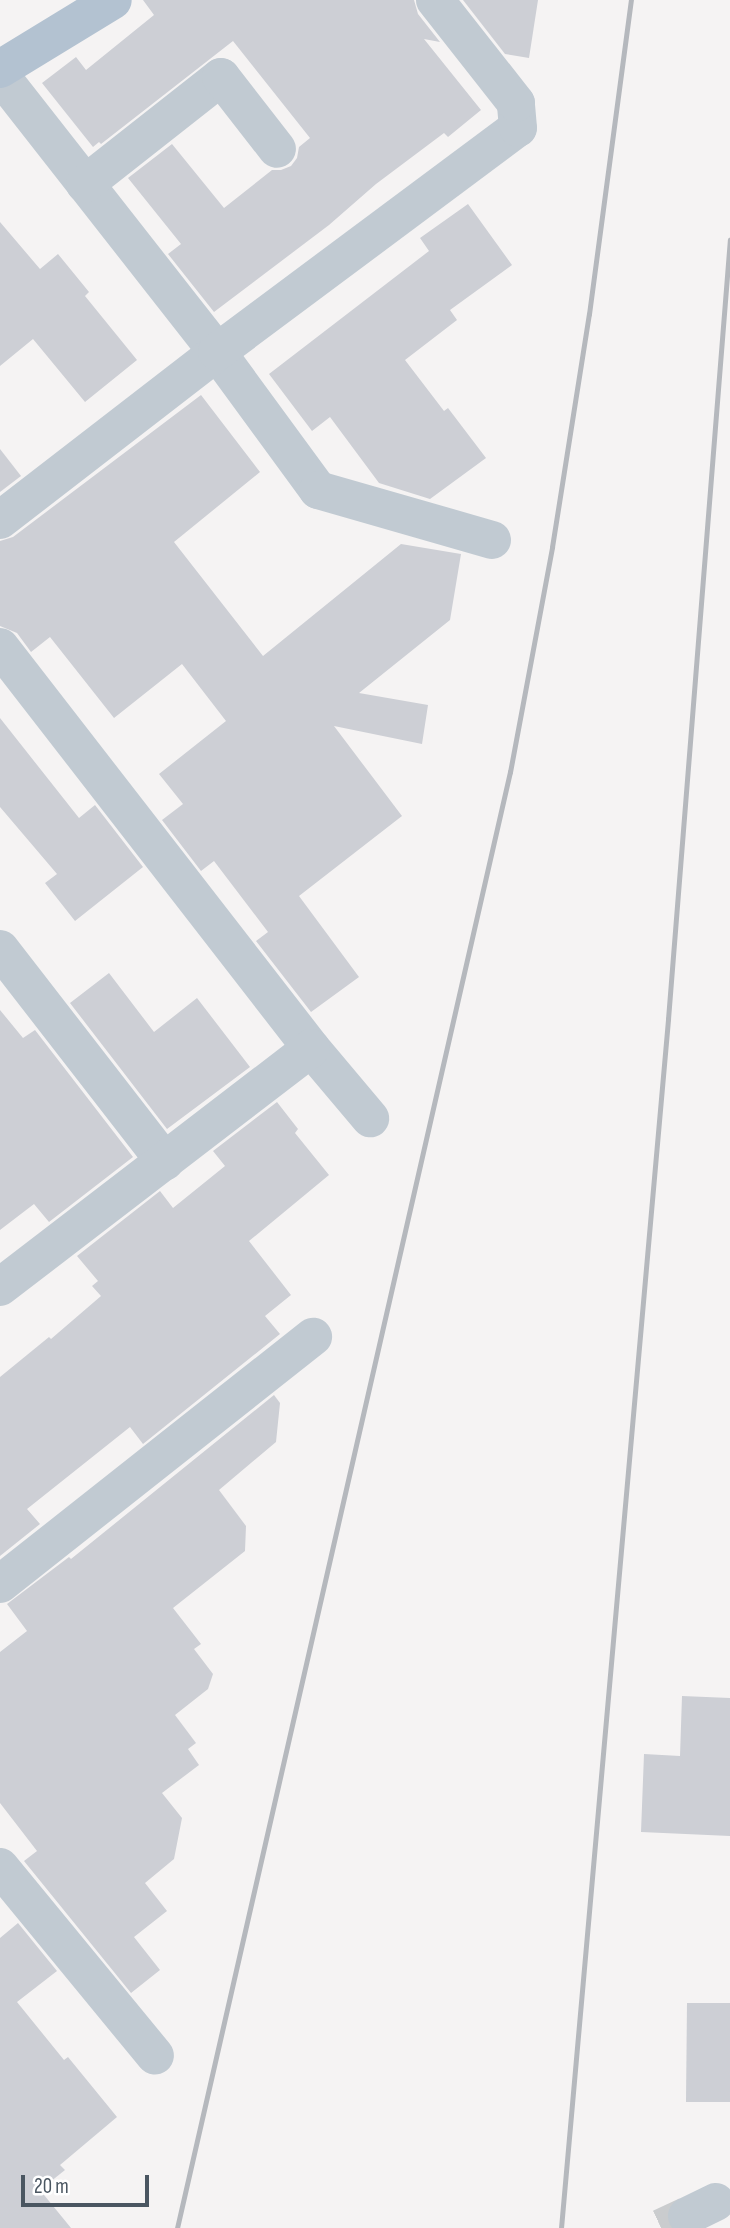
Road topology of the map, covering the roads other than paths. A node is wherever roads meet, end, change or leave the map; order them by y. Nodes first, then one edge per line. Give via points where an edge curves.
1 (113, 0) edge
2 (435, 0) edge
3 (0, 69) edge
4 (0, 75) edge
5 (277, 149) dead end
6 (85, 184) junction
7 (217, 352) junction
8 (0, 520) edge
9 (492, 540) dead end
10 (0, 646) edge
11 (0, 949) edge
12 (311, 1048) junction
13 (370, 1118) dead end
14 (164, 1162) junction
15 (0, 1287) edge
16 (313, 1337) dead end
17 (0, 1584) edge
18 (2, 1872) edge
19 (155, 2056) dead end

1 - 3 main road
2 - 7 street via 516,103 518,128
4 - 6 street
5 - 6 street via 220,77
6 - 7 street
7 - 8 street
7 - 9 street via 318,490
10 - 12 street
11 - 14 street
12 - 13 street
12 - 14 street
14 - 15 street
16 - 17 street
18 - 19 street

